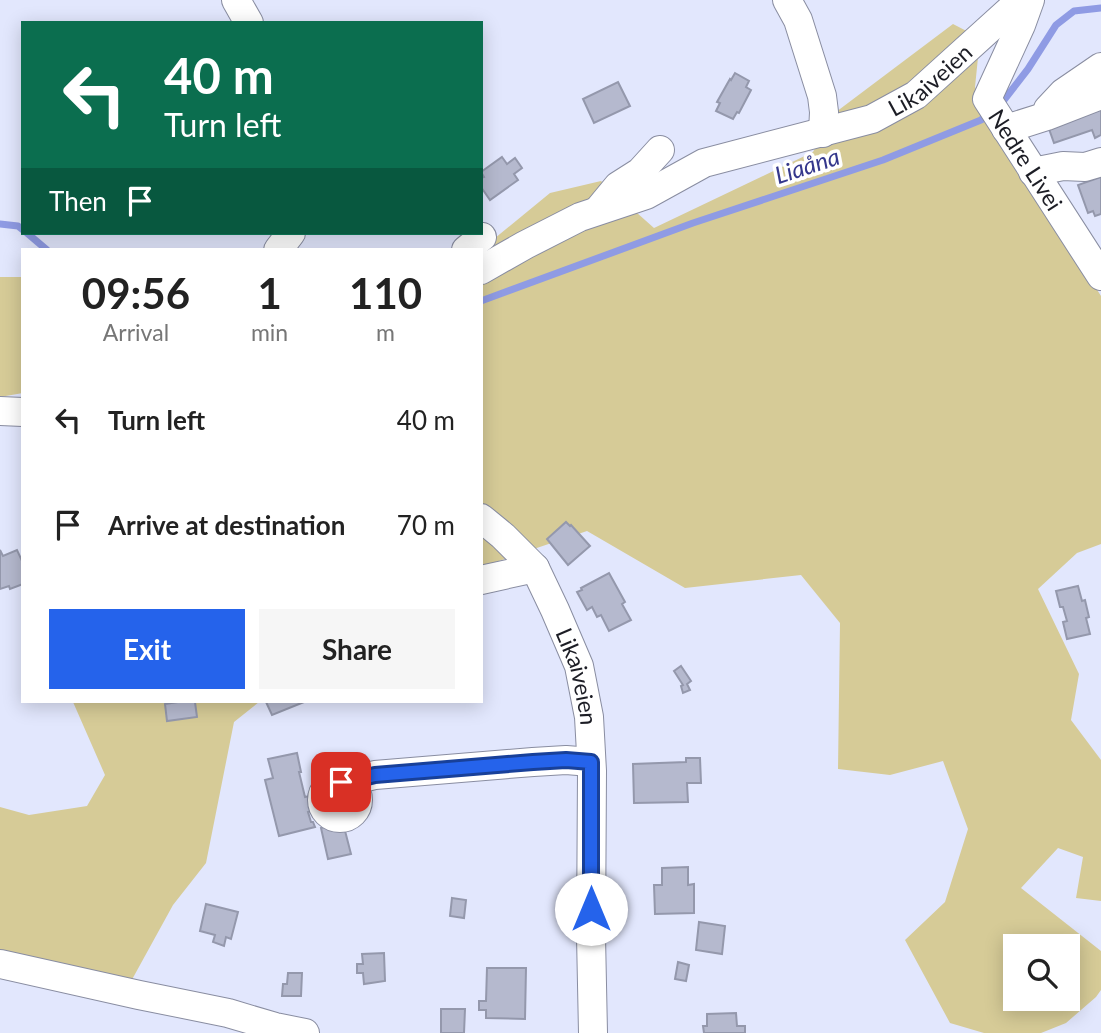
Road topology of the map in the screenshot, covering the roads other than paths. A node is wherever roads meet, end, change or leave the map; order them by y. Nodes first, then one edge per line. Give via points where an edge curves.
1 (236, 0) edge
2 (787, 0) edge
3 (1021, 0) edge
4 (1030, 0) edge
5 (248, 21) edge
6 (1101, 67) edge
7 (1101, 95) edge
8 (1038, 118) junction
9 (1006, 129) junction
10 (823, 133) junction
11 (660, 149) dead end
12 (1101, 162) edge
13 (1033, 172) junction
14 (597, 211) junction
15 (483, 269) edge
16 (1101, 276) edge
17 (0, 411) edge
18 (21, 412) edge
19 (483, 520) edge
20 (535, 568) junction
21 (483, 580) edge
22 (591, 762) junction
23 (352, 786) dead end
24 (0, 964) edge
25 (304, 1033) edge
26 (593, 1033) edge

1 - 5 street
2 - 10 street via 798,20 821,96
3 - 10 street, Likaiveien via 916,95 872,119
4 - 9 street, Nedre Livei via 987,99
6 - 8 street via 1063,93
7 - 8 street
8 - 9 street
9 - 13 street, Nedre Livei
10 - 14 street, Likaiveien via 704,163 646,195
11 - 14 street
12 - 13 street
13 - 16 street, Nedre Livei
14 - 15 street, Likaiveien
17 - 18 street
19 - 20 street, Likaiveien
20 - 21 street
20 - 22 street, Likaiveien via 579,666 589,717
22 - 23 street via 375,775
22 - 26 street, Likaiveien
24 - 25 street

